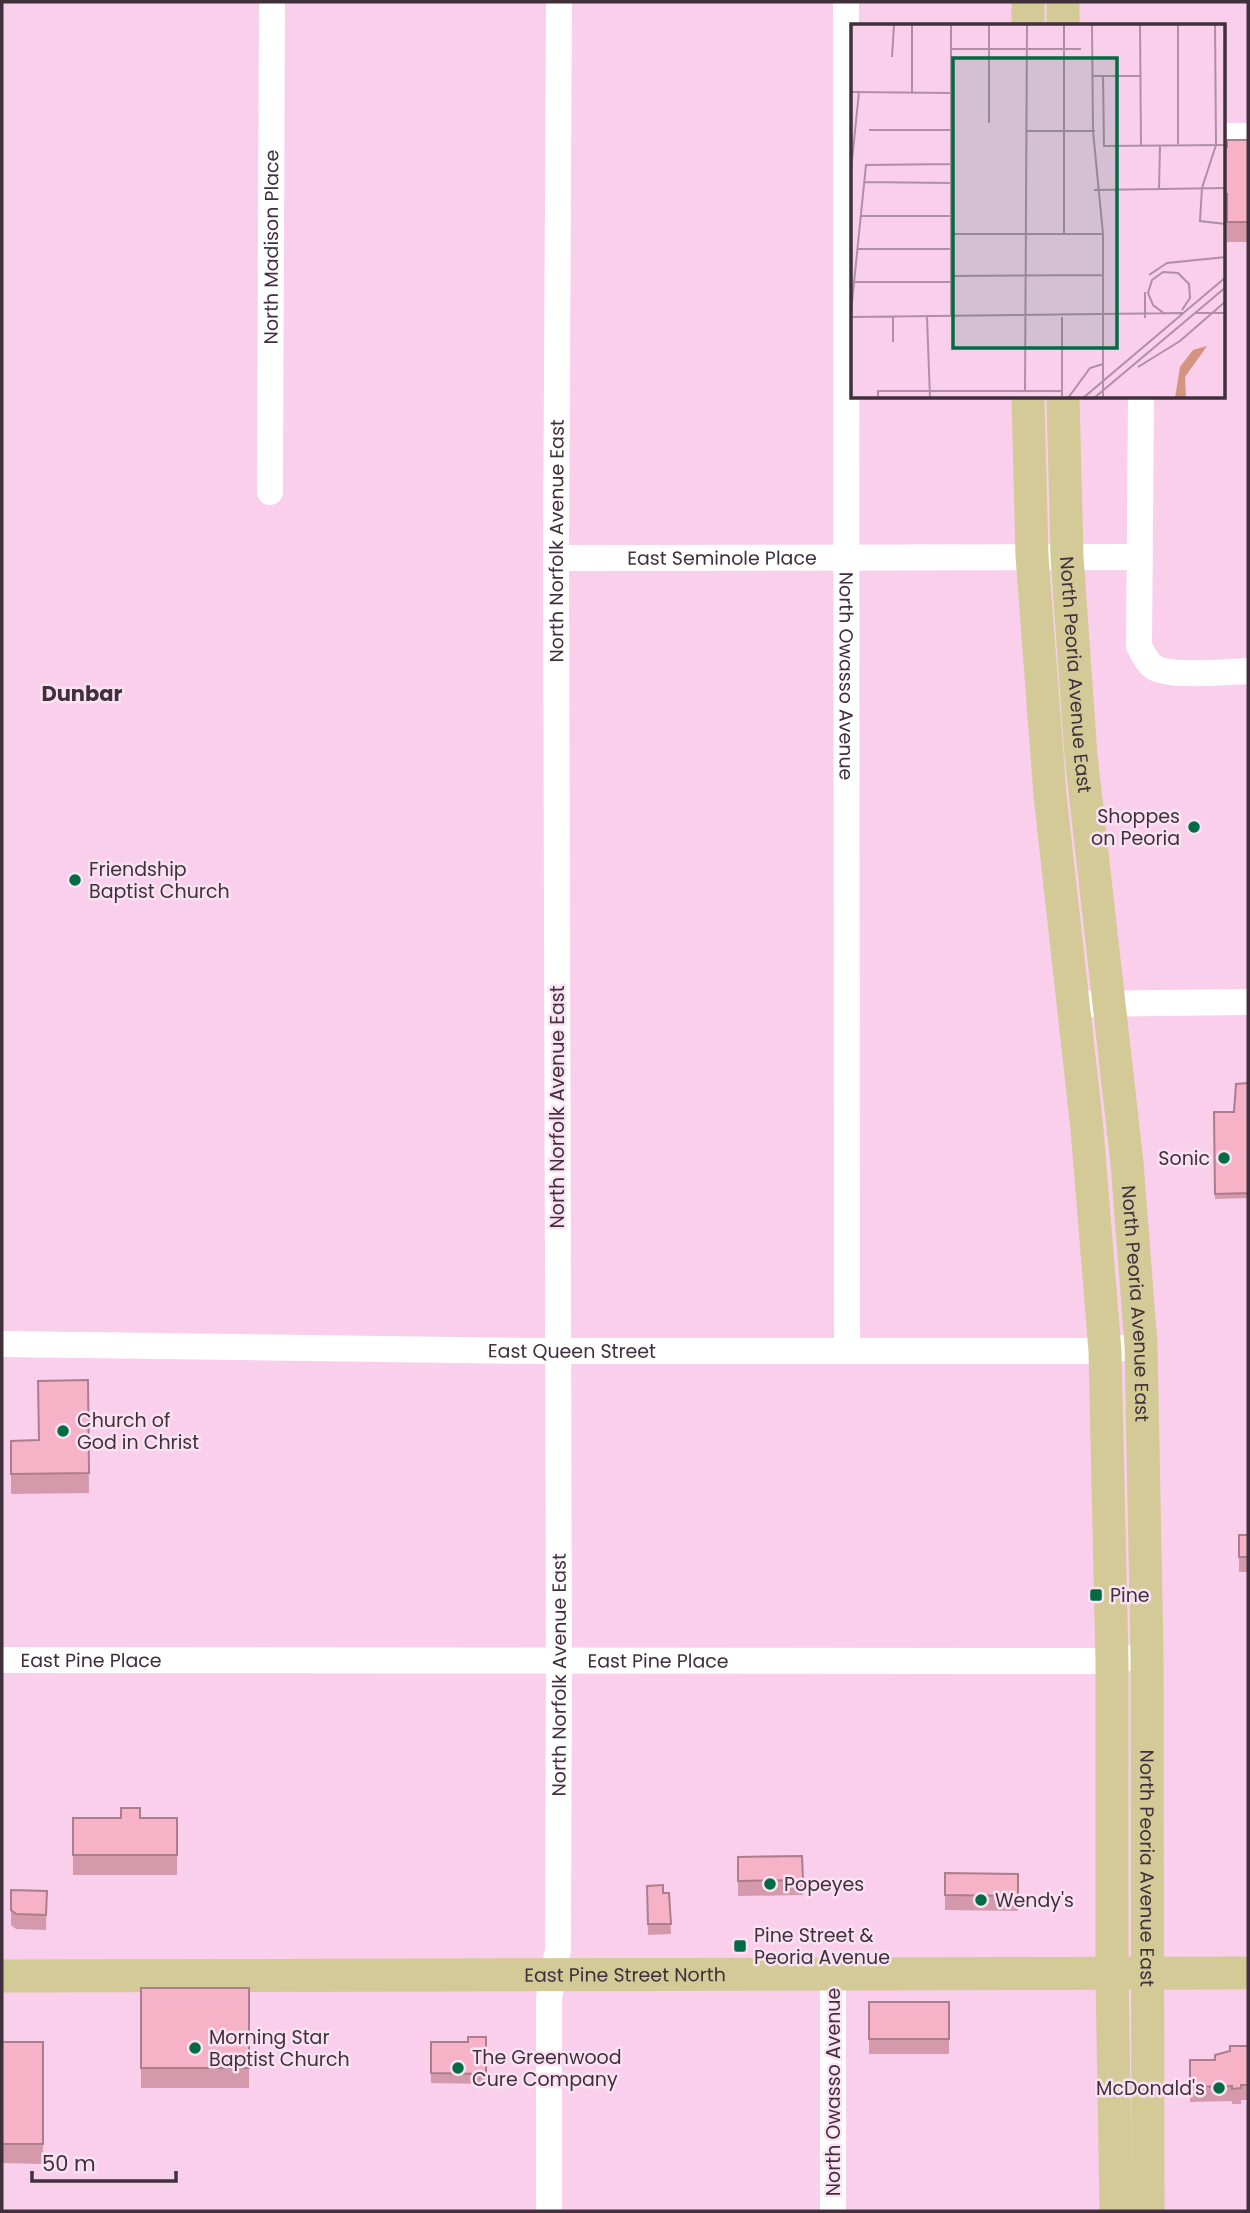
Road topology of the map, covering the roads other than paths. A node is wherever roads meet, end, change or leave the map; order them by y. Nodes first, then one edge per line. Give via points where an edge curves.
1 (272, 2) edge
2 (559, 2) edge
3 (846, 2) edge
4 (1028, 2) edge
5 (1063, 2) edge
6 (1028, 24) edge
7 (1063, 24) edge
8 (1226, 136) edge
9 (1248, 136) edge
10 (1028, 399) edge
11 (1063, 399) edge
12 (1141, 399) edge
13 (270, 492) dead end
14 (1032, 556) junction
15 (848, 557) junction
16 (1067, 557) junction
17 (1140, 557) junction
18 (556, 558) junction
19 (1248, 671) edge
20 (1248, 1002) edge
21 (1073, 1004) junction
22 (1109, 1004) junction
23 (2, 1344) edge
24 (1141, 1345) junction
25 (558, 1350) junction
26 (846, 1350) junction
27 (1105, 1350) junction
28 (1147, 1654) junction
29 (559, 1659) junction
30 (2, 1660) edge
31 (1112, 1661) junction
32 (833, 1973) junction
33 (1248, 1973) edge
34 (554, 1975) junction
35 (1112, 1975) junction
36 (1149, 1975) junction
37 (2, 1976) edge
38 (549, 2211) edge
39 (833, 2211) edge
40 (1115, 2211) edge
41 (1148, 2211) edge

1 - 13 street, North Madison Place
2 - 18 street, North Norfolk Avenue East
3 - 15 street, North Owasso Avenue
4 - 6 main road
5 - 7 main road
8 - 9 street
10 - 14 main road, North Peoria Avenue East
11 - 16 main road, North Peoria Avenue East
12 - 17 street
14 - 15 street, East Seminole Place
14 - 16 street, East Seminole Place
14 - 21 main road, North Peoria Avenue East via 1050,795
15 - 18 street, East Seminole Place
15 - 26 street, North Owasso Avenue
16 - 17 street, East Seminole Place
16 - 22 main road, North Peoria Avenue East via 1081,756
17 - 19 street via 1139,646 1144,657 1155,668 1170,672
18 - 25 street, North Norfolk Avenue East
20 - 22 street
21 - 22 street
21 - 27 main road, North Peoria Avenue East
22 - 24 main road, North Peoria Avenue East
23 - 25 street, East Queen Street
24 - 27 street, East Queen Street
24 - 28 main road, North Peoria Avenue East
25 - 26 street, East Queen Street
25 - 29 street, North Norfolk Avenue East
26 - 27 street, East Queen Street
27 - 31 main road, North Peoria Avenue East
28 - 31 street, East Pine Place
28 - 36 main road, North Peoria Avenue East
29 - 30 street, East Pine Place
29 - 31 street, East Pine Place
29 - 34 street, North Norfolk Avenue East via 558,1950
31 - 35 main road, North Peoria Avenue East
32 - 34 main road, East Pine Street North
32 - 35 main road, East Pine Street North
32 - 39 street, North Owasso Avenue
33 - 36 main road, East Pine Street North
34 - 37 main road, East Pine Street North
34 - 38 street, North Norfolk Avenue East via 549,2016
35 - 36 main road, East Pine Street North
35 - 40 main road, North Peoria Avenue East
36 - 41 main road, North Peoria Avenue East

